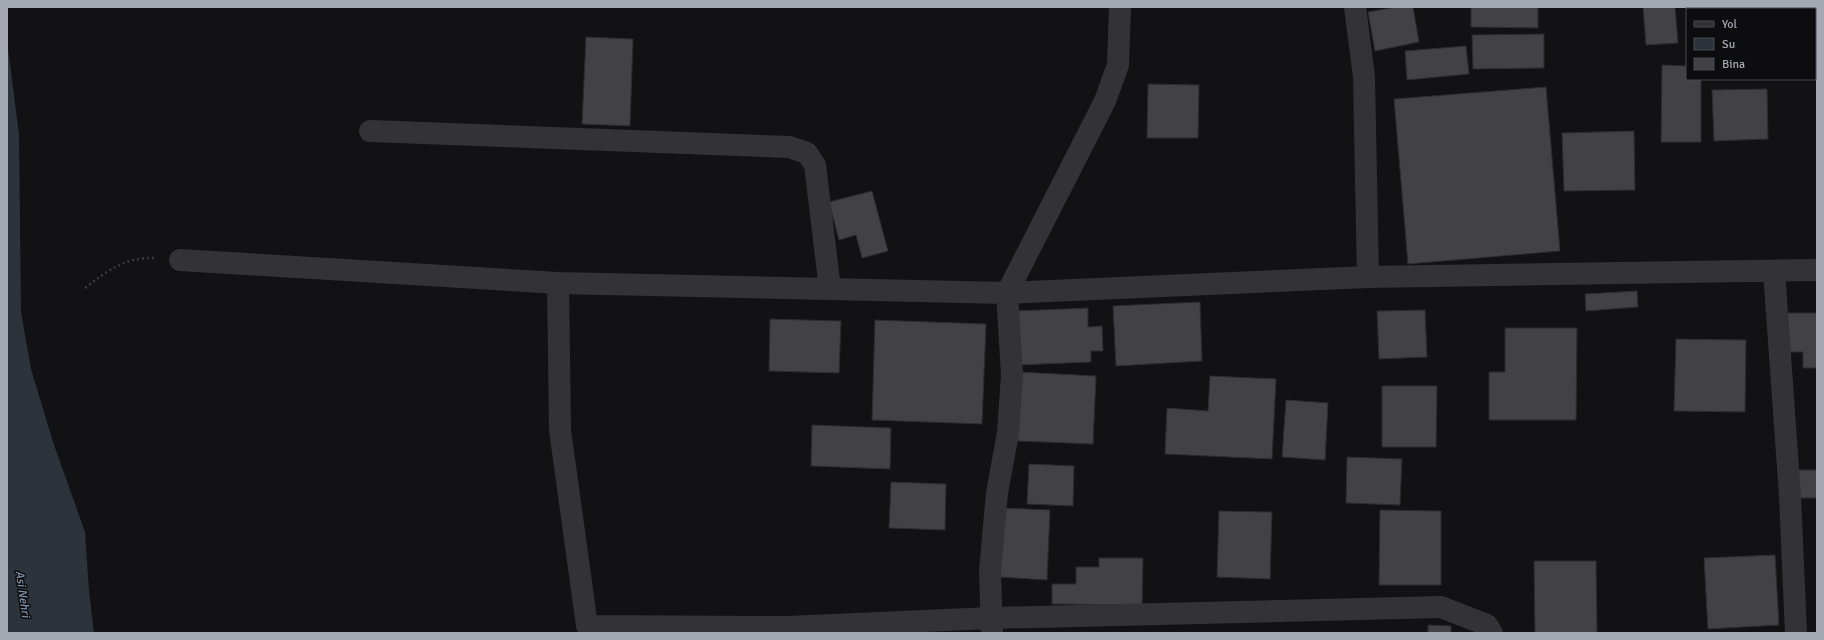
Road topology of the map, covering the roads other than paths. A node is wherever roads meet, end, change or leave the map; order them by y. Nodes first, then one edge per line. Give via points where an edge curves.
1 (1120, 7) edge
2 (1355, 7) edge
3 (370, 131) dead end
4 (180, 260) road end
5 (1817, 270) edge
6 (1774, 271) junction
7 (1368, 277) junction
8 (558, 283) junction
9 (830, 289) junction
10 (1007, 293) junction
11 (992, 625) edge
12 (587, 629) edge
13 (1492, 633) edge
14 (1796, 633) edge

1 - 10 street via 1118,65 1105,102
2 - 7 street via 1364,77
3 - 9 street via 789,147 806,153 815,165
4 - 8 street
5 - 6 street
6 - 7 street
6 - 14 street via 1790,496
7 - 10 street
8 - 9 street
8 - 12 street via 560,430
9 - 10 street
10 - 11 street via 1012,375 1008,433 997,493 990,571
11 - 12 street
11 - 13 street via 1441,607 1486,625

